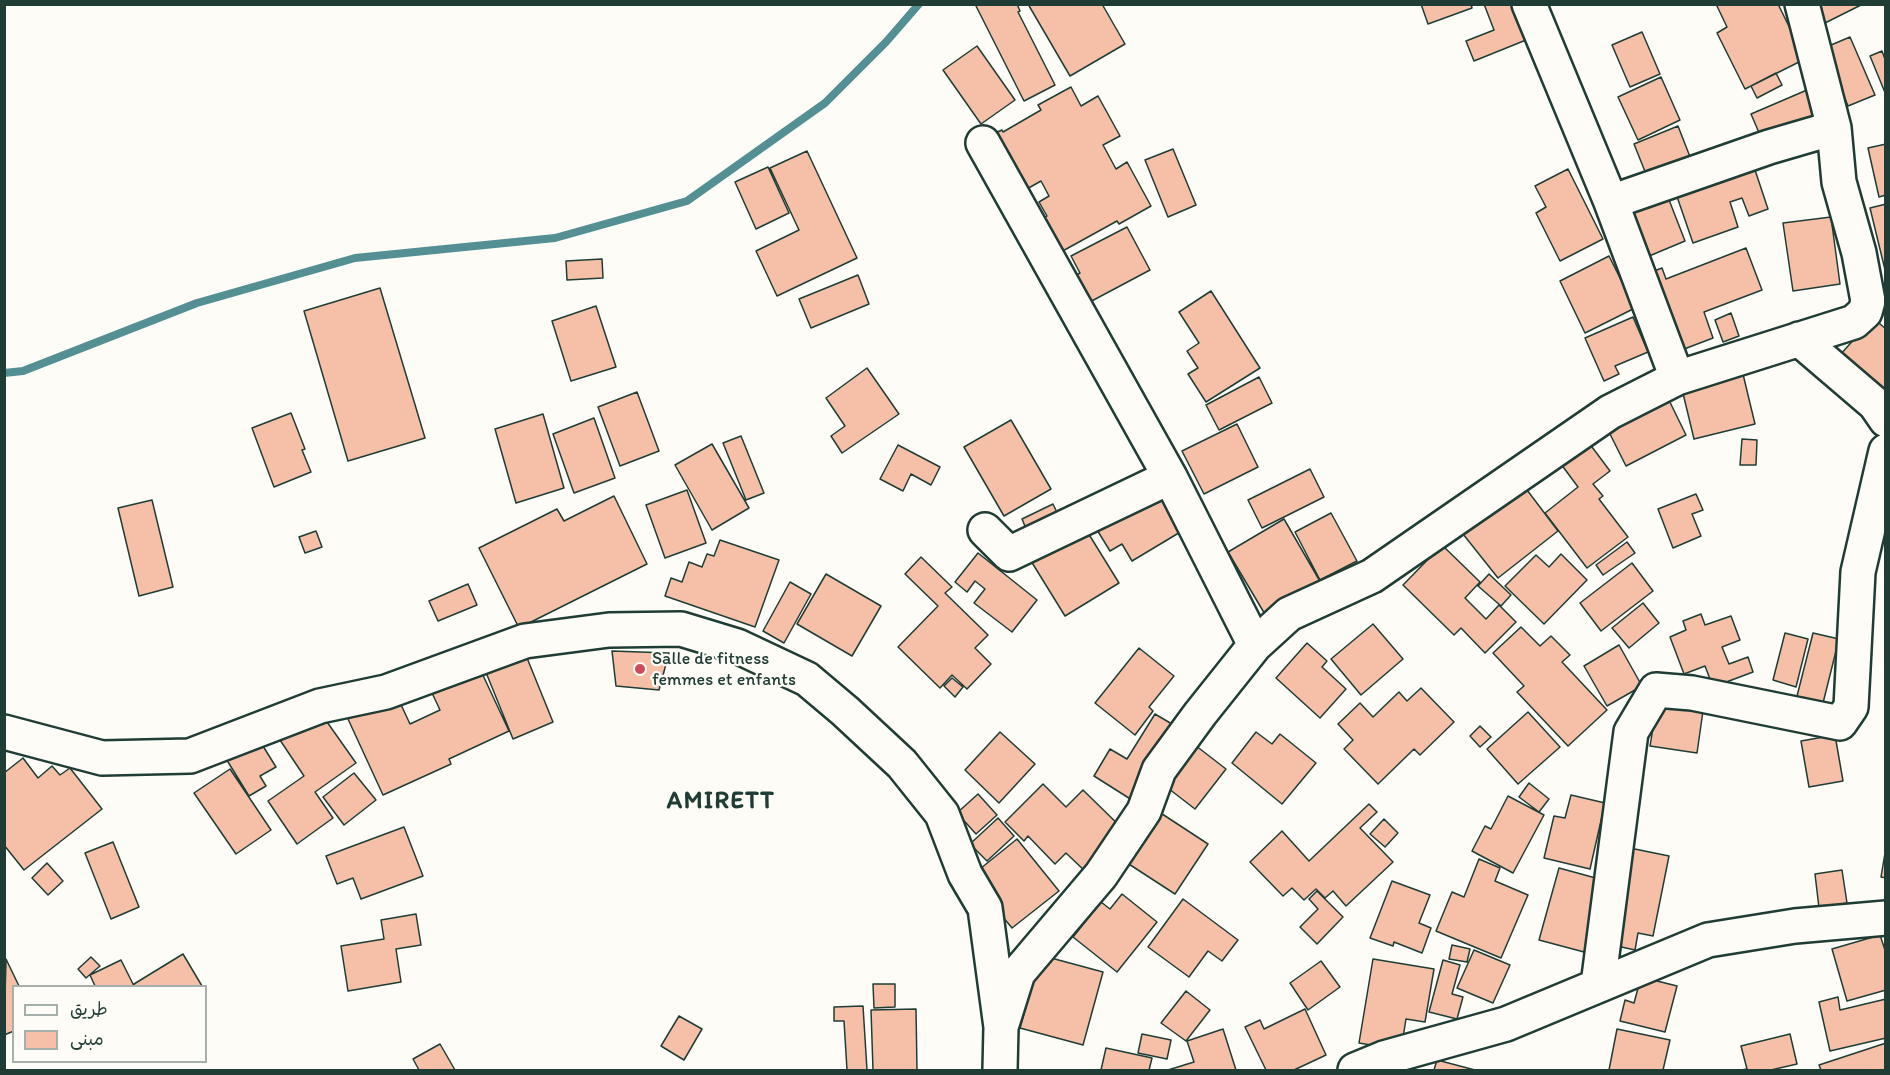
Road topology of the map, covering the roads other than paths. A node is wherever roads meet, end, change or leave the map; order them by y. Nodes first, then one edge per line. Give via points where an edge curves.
1 (1529, 4) edge
2 (1802, 4) edge
3 (1834, 128) junction
4 (983, 143) dead end
5 (1611, 202) junction
6 (1799, 339) junction
7 (1677, 378) junction
8 (1886, 420) edge
9 (1886, 451) edge
10 (1170, 477) junction
11 (985, 530) dead end
12 (1255, 645) junction
13 (4, 732) edge
14 (1886, 918) edge
15 (1598, 985) junction
16 (1001, 1027) junction
17 (1000, 1071) edge
18 (1355, 1071) edge

1 - 5 street
2 - 3 street
3 - 5 street
3 - 6 street via 1839,182 1868,301 1865,312 1854,322
4 - 10 street
5 - 7 street
6 - 7 street
6 - 8 street via 1875,405
7 - 12 street via 1610,412 1372,576 1289,614
9 - 15 street via 1858,572 1851,707 1840,723 1692,693 1656,690 1631,732
10 - 11 street via 1009,554
10 - 12 street
12 - 16 street via 1159,770 1144,811 1101,875 1018,973
13 - 16 street via 102,758 190,756 320,706 386,692 525,641 609,630 681,629 737,646 807,679 902,764 929,797 942,814 965,874 985,908
14 - 15 street via 1708,940
15 - 18 street via 1506,1024 1384,1058
16 - 17 street

